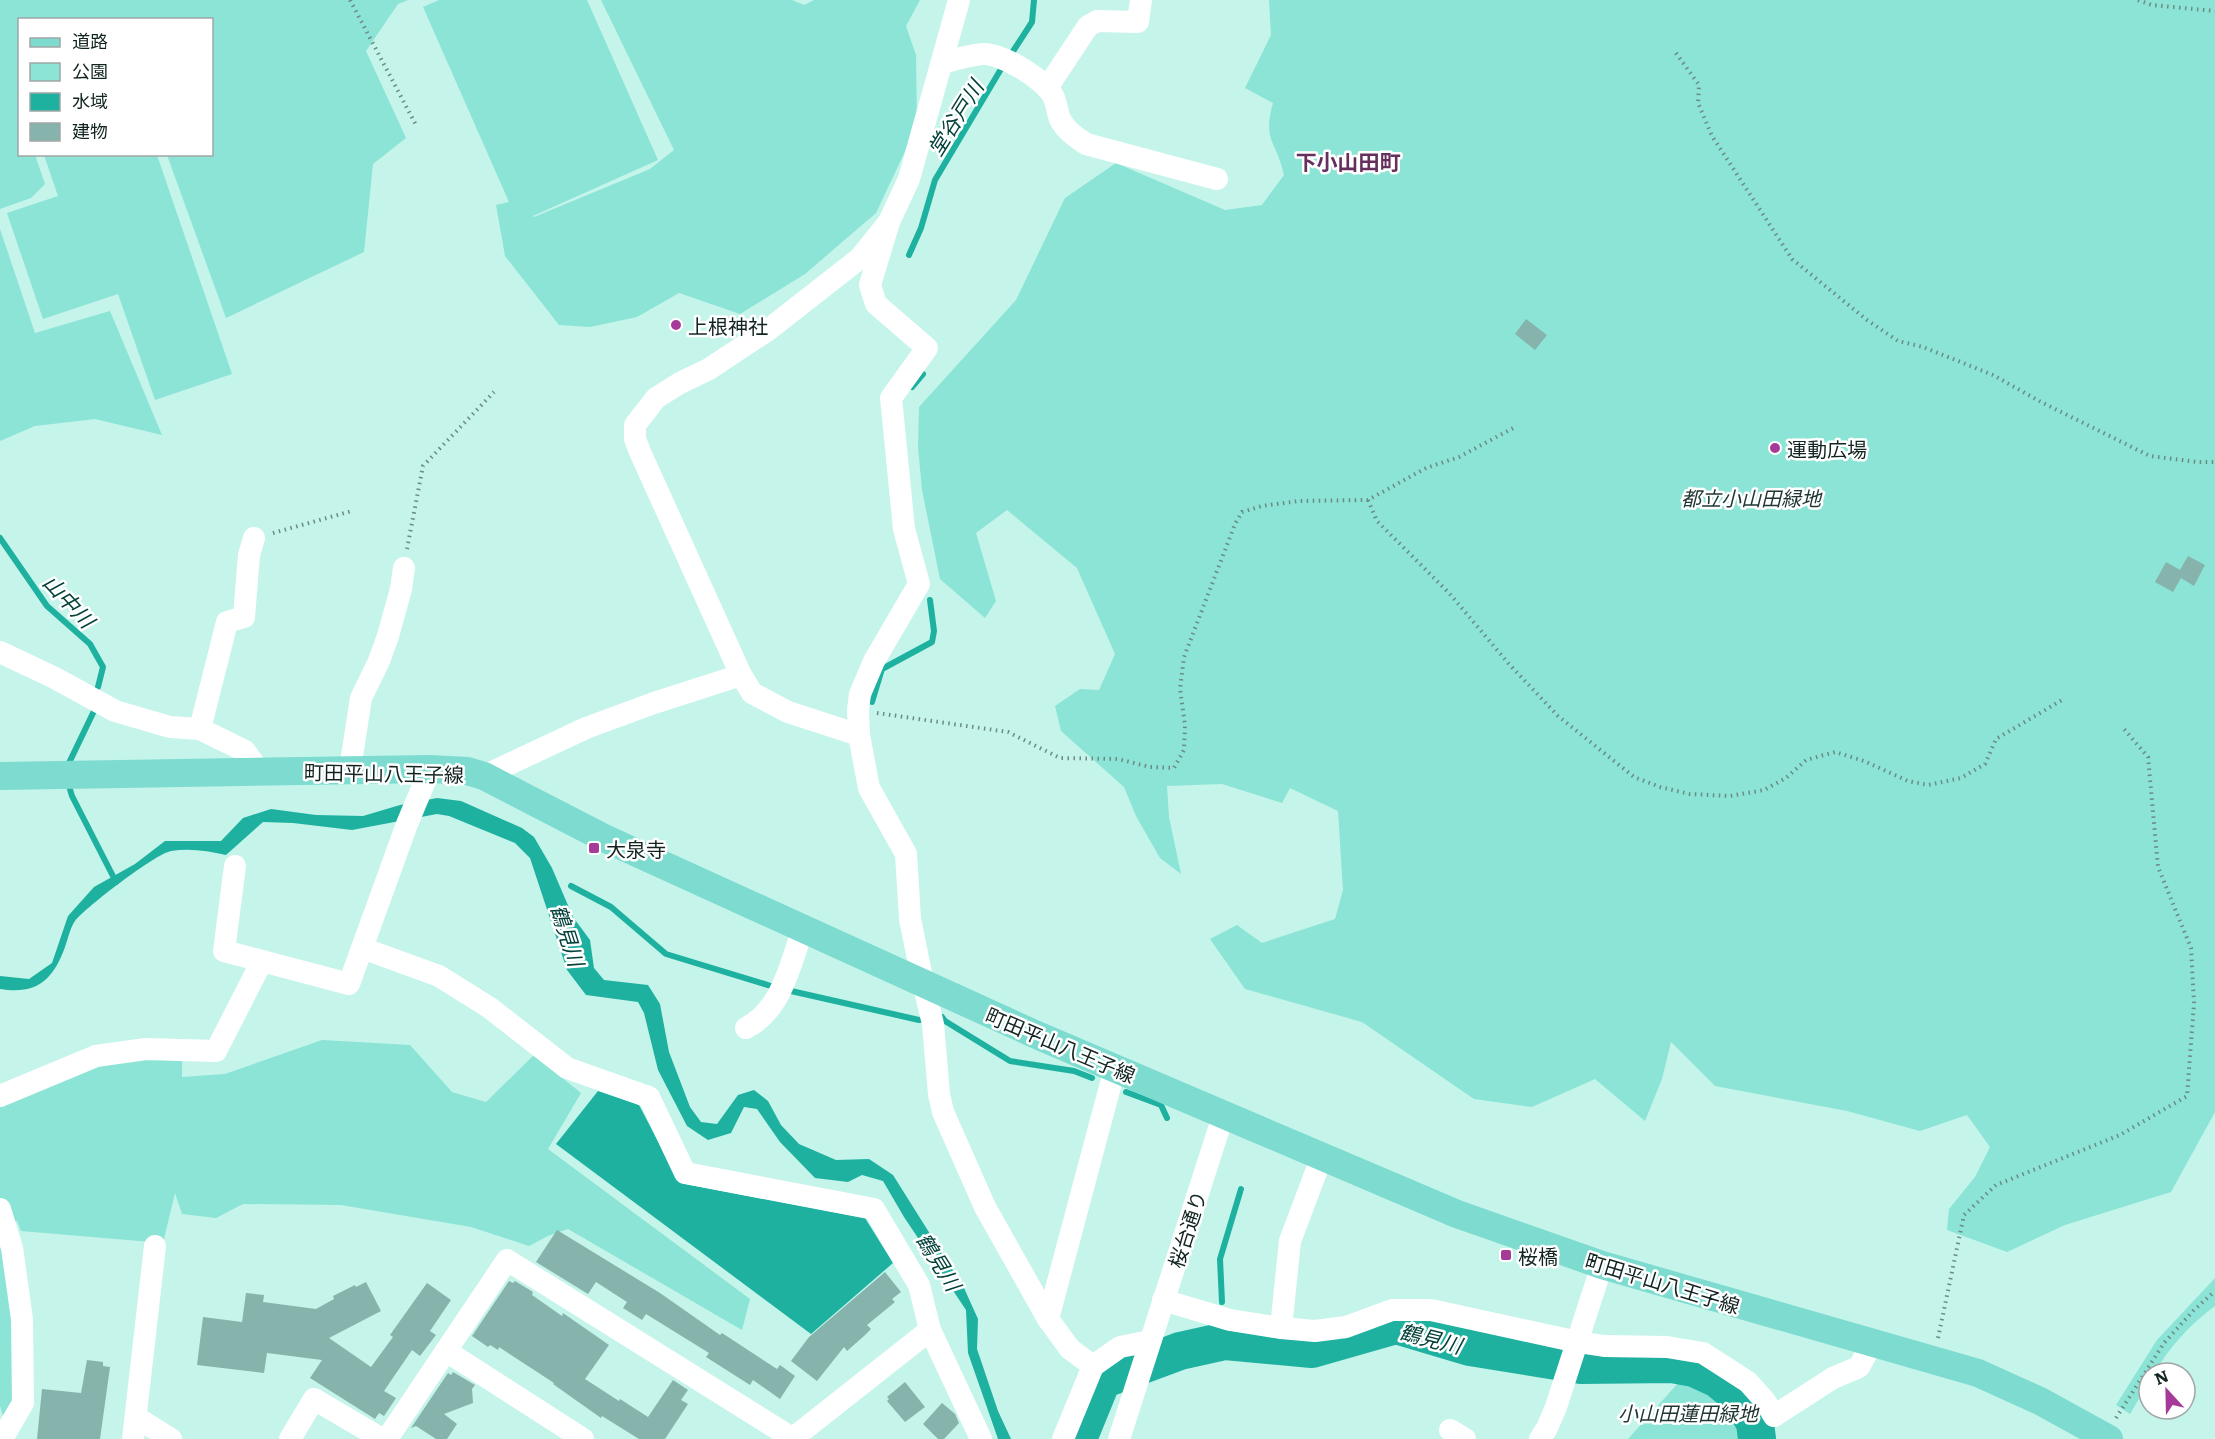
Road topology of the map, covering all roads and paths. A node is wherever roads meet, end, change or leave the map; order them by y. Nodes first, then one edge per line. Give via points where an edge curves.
1 (350, 0) edge
2 (960, 0) edge
3 (1141, 0) edge
4 (2138, 0) edge
5 (2215, 11) edge
6 (1676, 53) dead end
7 (942, 63) junction
8 (1047, 88) junction
9 (417, 127) dead end
10 (1217, 179) dead end
11 (889, 222) junction
12 (494, 392) dead end
13 (1517, 426) dead end
14 (2215, 462) edge
15 (1368, 500) junction
16 (352, 511) dead end
17 (255, 538) joint
18 (404, 568) joint
19 (0, 652) edge
20 (741, 675) junction
21 (2062, 700) dead end
22 (858, 710) junction
23 (200, 729) junction
24 (2124, 729) dead end
25 (859, 735) junction
26 (350, 769) junction
27 (430, 769) junction
28 (259, 771) junction
29 (0, 776) edge
30 (484, 776) junction
31 (236, 866) dead end
32 (803, 929) junction
33 (362, 948) junction
34 (262, 961) junction
35 (923, 983) junction
36 (746, 1028) dead end
37 (1115, 1068) junction
38 (0, 1096) edge
39 (1224, 1113) junction
40 (1322, 1156) junction
41 (0, 1209) edge
42 (155, 1246) dead end
43 (1602, 1265) junction
44 (2215, 1291) edge
45 (1163, 1300) junction
46 (1048, 1319) junction
47 (1281, 1328) junction
48 (930, 1330) junction
49 (1150, 1343) junction
50 (1872, 1343) junction
51 (1576, 1345) junction
52 (446, 1351) junction
53 (1934, 1359) junction
54 (1092, 1366) junction
55 (135, 1428) edge
56 (979, 1437) edge
57 (2107, 1438) edge
58 (2, 1439) edge
59 (171, 1439) edge
60 (290, 1439) edge
61 (382, 1439) edge
62 (387, 1439) edge
63 (583, 1439) edge
64 (792, 1439) edge
65 (1063, 1439) edge
66 (1119, 1439) edge
67 (1540, 1439) edge

1 - 9 path
2 - 7 street
3 - 8 street via 1138,22 1096,21 1088,26
4 - 5 path
6 - 14 path via 1699,85 1698,103 1712,136 1792,259 1867,320 1898,341 1993,375 2150,456
7 - 8 street via 991,55 1018,67
7 - 11 street via 909,179
8 - 10 street via 1069,132 1086,144
11 - 20 street via 873,245 843,272 748,343 656,398 635,425 639,452
11 - 22 street via 870,285 876,304 927,348 891,398 904,529 919,584 874,662 860,694
12 - 18 path via 423,466
13 - 15 path
15 - 21 path via 1377,521 1449,593 1558,716 1634,777 1659,787 1690,794 1730,796 1764,790 1806,760 1834,752 1864,760 1908,781 1928,785 1961,778 1985,764 1996,739
15 - 22 path via 1299,501 1242,512 1184,657 1180,689 1184,750 1174,768 1118,759 1060,758 1008,732
16 - 17 path
17 - 23 street via 249,555 244,617 227,622
18 - 26 street via 388,636 361,698
19 - 23 street via 115,711 170,727
20 - 25 street via 752,693 788,712
20 - 30 street via 586,728
22 - 25 street
23 - 28 street via 245,751
24 - 53 path via 2148,757 2158,867 2191,948 2194,1003 2187,1095 2120,1135 1996,1185 1964,1215
25 - 35 street via 869,788 906,854 910,919
26 - 27 main road, 町田平山八王子線
26 - 28 main road, 町田平山八王子線
27 - 30 main road, 町田平山八王子線
27 - 33 street
28 - 29 main road, 町田平山八王子線
30 - 32 main road, 町田平山八王子線 via 604,838
31 - 34 street via 224,951
32 - 35 main road, 町田平山八王子線
32 - 36 street via 776,1001
33 - 34 street via 349,984
33 - 48 street via 439,976 490,1008 567,1068 650,1097 685,1173 874,1209 919,1285
34 - 38 street via 216,1051 146,1049 96,1056
35 - 37 main road, 町田平山八王子線
35 - 46 street via 933,1024 943,1112 985,1207
37 - 39 main road, 町田平山八王子線
37 - 46 street
39 - 40 main road, 町田平山八王子線
39 - 45 street, 桜台通り
40 - 43 main road, 町田平山八王子線 via 1456,1214
40 - 47 street via 1290,1241
41 - 58 street via 12,1248 22,1319 23,1403
42 - 55 street
43 - 50 main road, 町田平山八王子線
43 - 51 street
44 - 57 path via 2164,1343
45 - 47 street via 1230,1320
45 - 49 street, 桜台通り
46 - 54 street via 1070,1349
47 - 51 street via 1316,1331 1346,1327 1392,1310 1431,1310
48 - 56 street
48 - 64 street
49 - 54 street via 1120,1347
49 - 66 street, 桜台通り
50 - 51 street via 1859,1367 1833,1378 1774,1416 1748,1382 1703,1353 1666,1347
50 - 53 main road, 町田平山八王子線
51 - 67 street
52 - 62 street
52 - 63 street
52 - 64 street via 507,1260
53 - 57 main road, 町田平山八王子線 via 1978,1373 2040,1401
54 - 65 street
55 - 59 street
60 - 61 street via 314,1398

